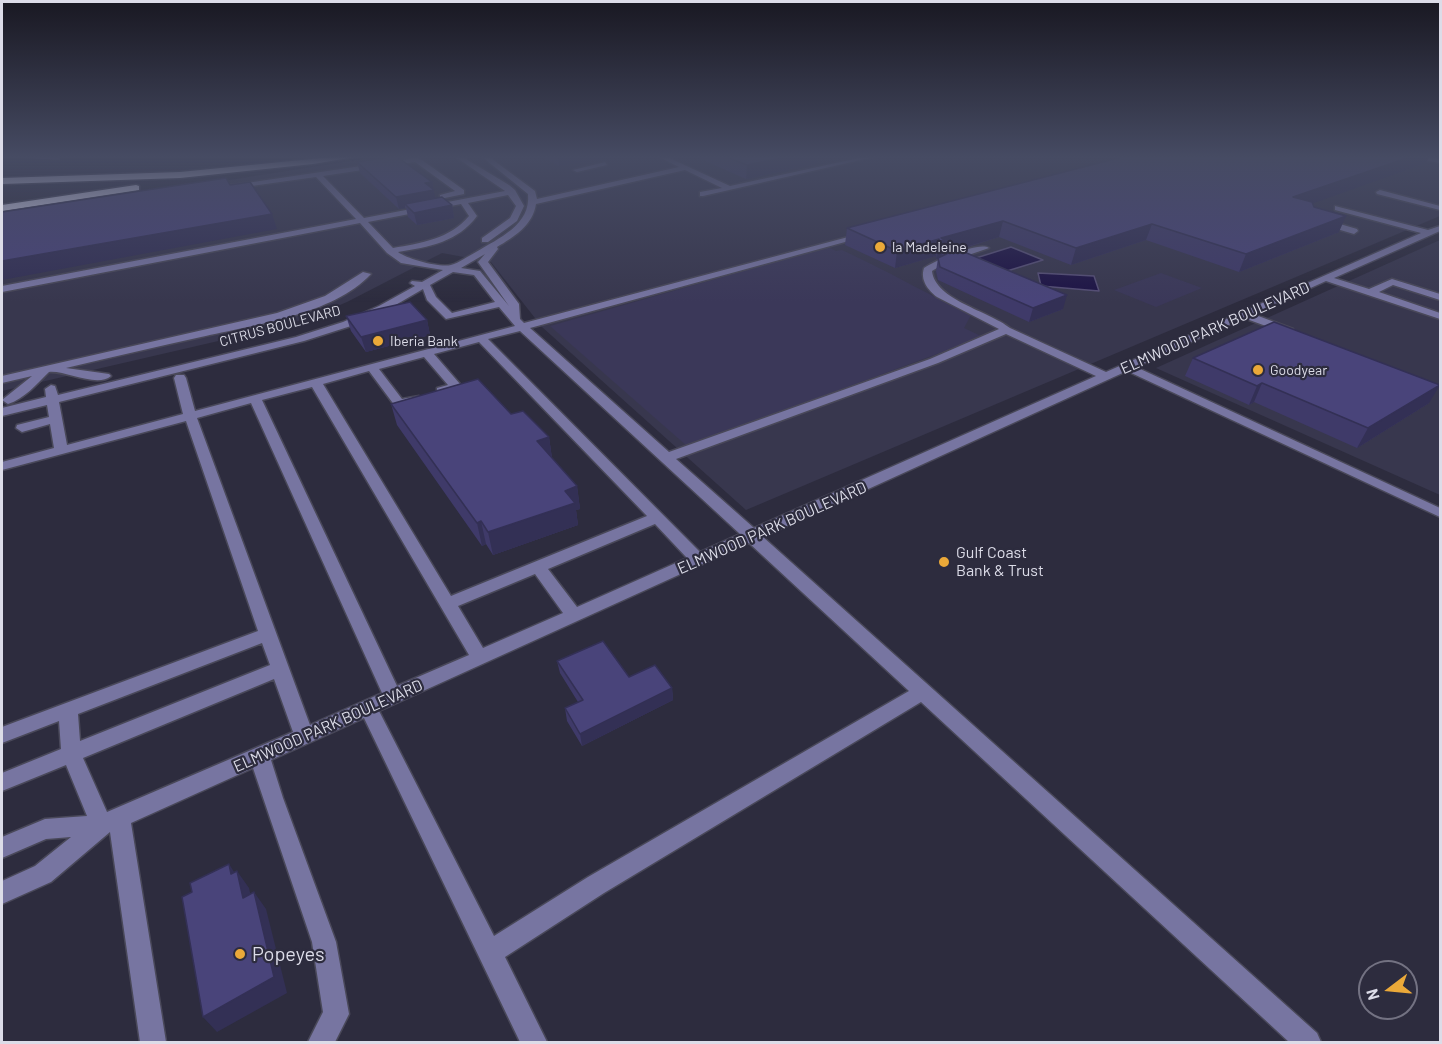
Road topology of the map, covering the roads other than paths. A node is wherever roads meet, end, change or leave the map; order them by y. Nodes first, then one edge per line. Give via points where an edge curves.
1 (24, 205) edge
2 (346, 205) edge
3 (407, 205) edge
4 (447, 205) edge
5 (465, 205) edge
6 (519, 205) edge
7 (533, 205) edge
8 (2, 208) edge
9 (1338, 208) dead end
10 (401, 214) junction
11 (1311, 219) edge
12 (362, 222) junction
13 (1354, 231) dead end
14 (1435, 231) edge
15 (873, 232) edge
16 (502, 240) junction
17 (985, 248) edge
18 (390, 251) junction
19 (446, 267) junction
20 (366, 274) dead end
21 (1325, 278) junction
22 (410, 282) junction
23 (424, 285) junction
24 (2, 289) edge
25 (1370, 292) junction
26 (389, 293) junction
27 (402, 297) junction
28 (1440, 297) edge
29 (431, 298) junction
30 (500, 304) junction
31 (1244, 314) junction
32 (1440, 316) edge
33 (520, 324) junction
34 (1006, 330) junction
35 (1298, 334) edge
36 (481, 338) junction
37 (425, 351) junction
38 (371, 366) junction
39 (1126, 367) junction
40 (49, 368) junction
41 (105, 376) junction
42 (1106, 376) junction
43 (180, 378) dead end
44 (2, 379) edge
45 (315, 381) junction
46 (52, 394) junction
47 (255, 398) junction
48 (5, 400) edge
49 (2, 412) edge
50 (190, 415) junction
51 (56, 419) junction
52 (22, 428) dead end
53 (61, 450) junction
54 (665, 458) junction
55 (2, 466) edge
56 (1440, 513) edge
57 (657, 517) junction
58 (751, 537) junction
59 (699, 560) junction
60 (538, 567) junction
61 (447, 604) junction
62 (575, 616) junction
63 (267, 634) junction
64 (480, 658) junction
65 (279, 669) junction
66 (922, 692) junction
67 (393, 697) junction
68 (368, 708) junction
69 (68, 710) junction
70 (2, 735) edge
71 (304, 736) junction
72 (71, 754) junction
73 (260, 756) junction
74 (2, 782) edge
75 (110, 821) junction
76 (2, 848) edge
77 (2, 893) edge
78 (491, 952) junction
79 (153, 1042) edge
80 (321, 1042) edge
81 (534, 1042) edge
82 (1308, 1042) edge

1 - 8 highway
2 - 12 street
3 - 10 street via 397,207
4 - 10 street
5 - 18 street via 473,216 466,227 447,238
6 - 19 street, CITRUS BOULEVARD via 514,219
7 - 16 street, CITRUS BOULEVARD via 524,223
9 - 14 street
10 - 12 street
11 - 13 street
12 - 18 street
12 - 24 street
14 - 21 street, ELMWOOD PARK BOULEVARD
15 - 33 street
16 - 19 street, CITRUS BOULEVARD
16 - 33 street via 483,262 514,304
17 - 34 street via 942,261 927,270 927,279 941,295
18 - 19 street via 404,261
19 - 22 street, CITRUS BOULEVARD
19 - 23 street, CITRUS BOULEVARD
19 - 30 street via 477,273
20 - 40 street via 351,288 259,320
21 - 25 street
21 - 31 street, ELMWOOD PARK BOULEVARD
22 - 23 street
22 - 26 street, CITRUS BOULEVARD
23 - 27 street, CITRUS BOULEVARD
23 - 29 street
25 - 28 street via 1392,282
25 - 32 street
26 - 27 street
26 - 41 street, CITRUS BOULEVARD via 309,327
27 - 29 street
27 - 46 street, CITRUS BOULEVARD via 347,324 300,339
29 - 30 street via 450,317
30 - 33 street
31 - 35 street
31 - 39 street, ELMWOOD PARK BOULEVARD
33 - 36 street
33 - 54 street
34 - 42 street
34 - 54 street via 934,361
36 - 37 street
36 - 57 street
37 - 38 street
37 - 38 street via 456,387 399,403
38 - 45 street
39 - 42 street, ELMWOOD PARK BOULEVARD
39 - 56 street
40 - 41 street
40 - 44 street
40 - 48 street
41 - 46 street, CITRUS BOULEVARD
42 - 58 street, ELMWOOD PARK BOULEVARD
43 - 50 street
45 - 47 street
45 - 61 street
46 - 48 street, CITRUS BOULEVARD
46 - 49 street, CITRUS BOULEVARD
46 - 51 street
47 - 50 street
47 - 67 street
50 - 53 street
50 - 63 street
51 - 52 street
51 - 53 street
53 - 55 street
54 - 58 street
57 - 59 street
57 - 60 street
58 - 59 street, ELMWOOD PARK BOULEVARD
58 - 66 street
59 - 62 street, ELMWOOD PARK BOULEVARD
60 - 61 street
60 - 62 street
61 - 64 street
62 - 64 street, ELMWOOD PARK BOULEVARD
63 - 65 street
63 - 69 street
64 - 67 street, ELMWOOD PARK BOULEVARD
65 - 71 street
65 - 72 street
66 - 78 street via 596,885
66 - 82 street
67 - 68 street, ELMWOOD PARK BOULEVARD
68 - 71 street, ELMWOOD PARK BOULEVARD
68 - 78 street
69 - 70 street
69 - 72 street
71 - 73 street, ELMWOOD PARK BOULEVARD
72 - 74 street
72 - 75 street
73 - 75 street, ELMWOOD PARK BOULEVARD
73 - 80 street via 324,942 336,1014
75 - 76 street, ELMWOOD PARK BOULEVARD via 45,829
75 - 77 street, ELMWOOD PARK BOULEVARD via 43,874
75 - 79 street
78 - 81 street

